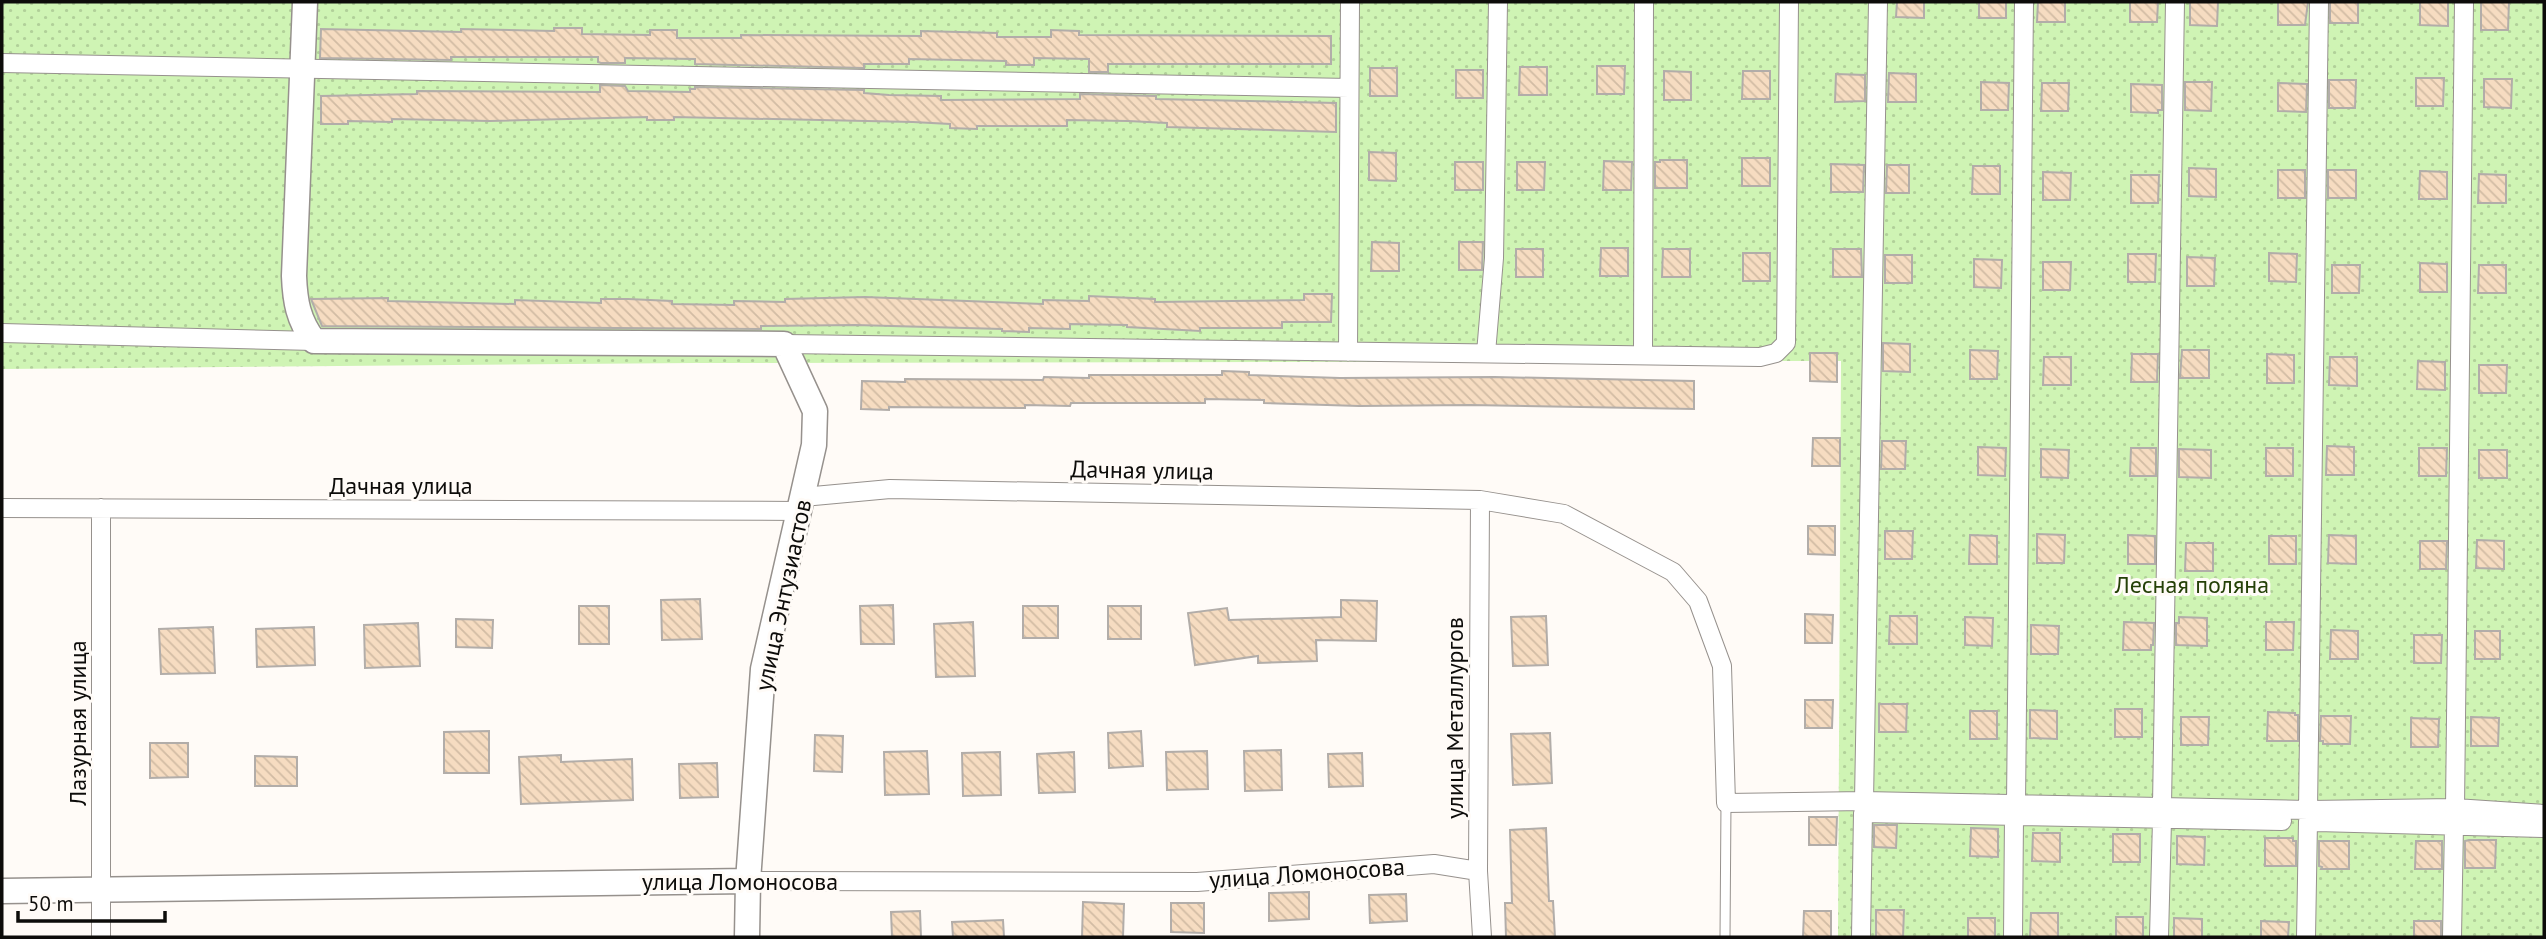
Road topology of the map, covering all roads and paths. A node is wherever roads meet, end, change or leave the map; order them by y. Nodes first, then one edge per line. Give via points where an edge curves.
1 (305, 2) edge
2 (1350, 2) edge
3 (1498, 2) edge
4 (1644, 2) edge
5 (1789, 2) edge
6 (1878, 2) edge
7 (2024, 2) edge
8 (2175, 2) edge
9 (2319, 2) edge
10 (2464, 2) edge
11 (2, 63) edge
12 (303, 69) junction
13 (1349, 88) junction
14 (2, 333) edge
15 (314, 341) junction
16 (784, 344) junction
17 (1348, 352) junction
18 (1486, 353) junction
19 (1643, 355) junction
20 (1480, 500) junction
21 (801, 504) junction
22 (2, 508) edge
23 (101, 508) junction
24 (1864, 801) junction
25 (1726, 803) junction
26 (2015, 810) junction
27 (2162, 813) junction
28 (2544, 814) edge
29 (2308, 816) junction
30 (2454, 816) junction
31 (2544, 828) edge
32 (1478, 871) junction
33 (748, 881) junction
34 (102, 889) junction
35 (2, 891) edge
36 (101, 937) edge
37 (747, 937) edge
38 (1482, 937) edge
39 (1725, 937) edge
40 (1861, 937) edge
41 (2013, 937) edge
42 (2159, 937) edge
43 (2306, 937) edge
44 (2452, 937) edge

1 - 12 street
2 - 13 street
3 - 18 street via 1494,258
4 - 19 street
5 - 19 street via 1786,343 1776,353 1760,357
6 - 24 street
7 - 26 street
8 - 27 street
9 - 29 street
10 - 30 street
11 - 12 street
12 - 13 street
12 - 15 street via 294,276 302,325
13 - 17 street
14 - 15 street
15 - 16 street
16 - 17 street
16 - 21 street, улица Энтузиастов via 815,411 814,445
17 - 18 street
18 - 19 street
20 - 21 street, Дачная улица via 890,489
20 - 25 street, Дачная улица via 1564,514 1673,572 1698,601 1722,666
20 - 32 street, улица Металлургов
21 - 23 street, Дачная улица
21 - 33 street, улица Энтузиастов via 763,669
22 - 23 street, Дачная улица
23 - 34 street, Лазурная улица
24 - 25 street
24 - 26 street
25 - 39 lane
26 - 27 street
26 - 40 street via 1863,813
26 - 41 street
27 - 29 street
27 - 42 street
28 - 30 street
29 - 30 street
29 - 43 street
30 - 31 street
30 - 44 street
32 - 33 street, улица Ломоносова via 1434,864 1197,881
32 - 38 street, улица Металлургов
33 - 34 street, улица Ломоносова
33 - 37 street, улица Энтузиастов
34 - 35 street, улица Ломоносова
34 - 36 street, Лазурная улица

